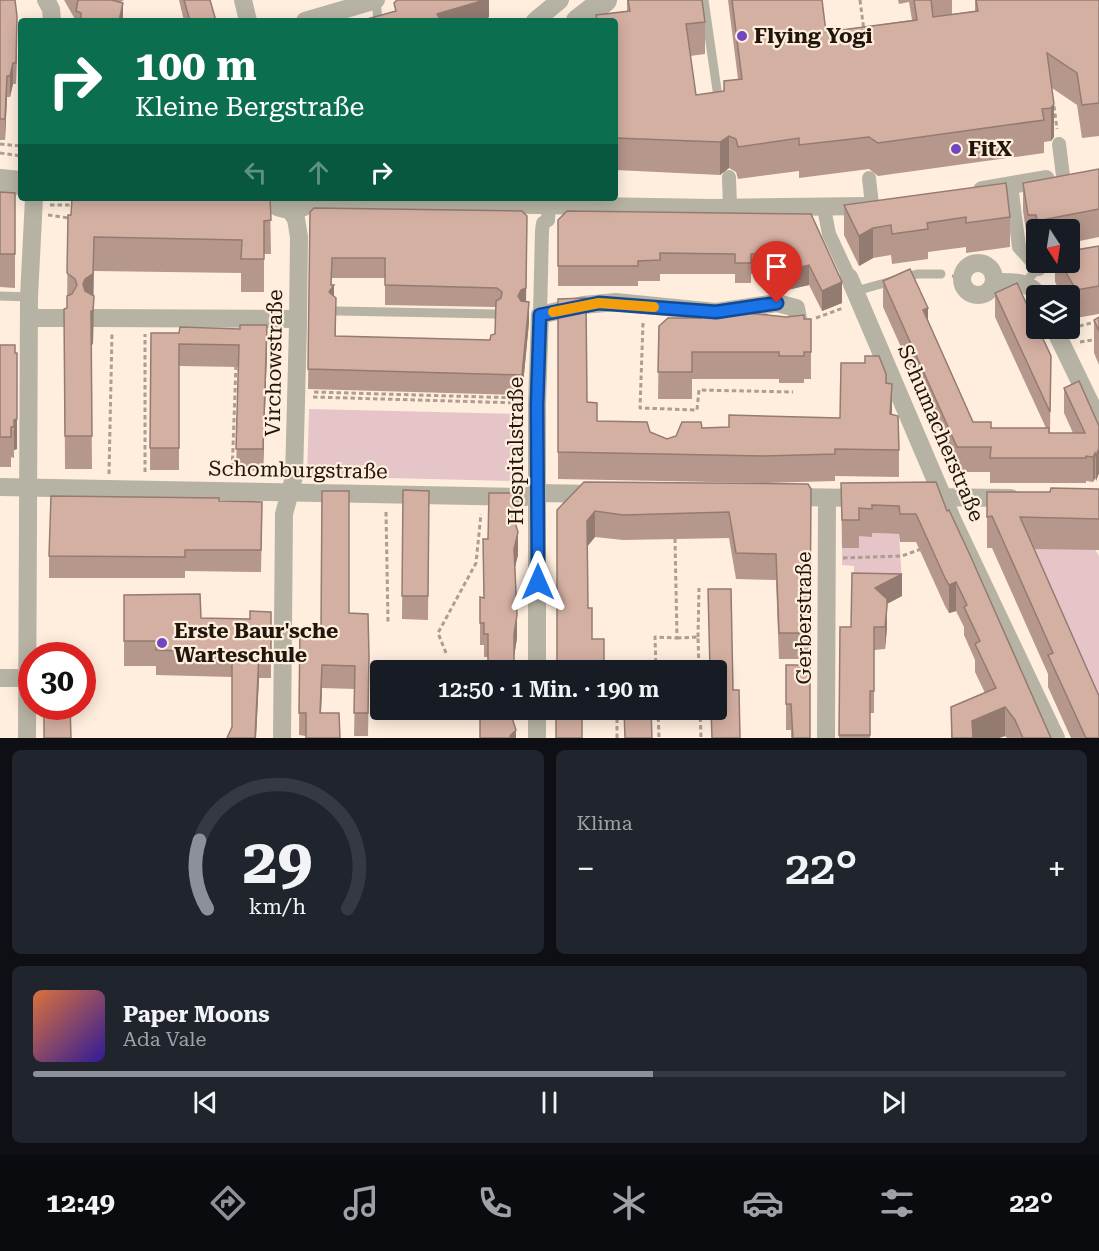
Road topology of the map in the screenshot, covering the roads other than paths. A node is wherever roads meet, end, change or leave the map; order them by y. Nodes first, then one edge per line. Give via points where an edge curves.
1 (46, 0) edge
2 (243, 0) edge
3 (376, 0) edge
4 (560, 0) edge
5 (605, 0) edge
6 (704, 0) edge
7 (51, 18) edge
8 (247, 18) edge
9 (314, 18) edge
10 (378, 18) edge
11 (539, 18) edge
12 (582, 18) edge
13 (720, 109) edge
14 (1059, 144) road end
15 (1072, 175) joint
16 (729, 177) dead end
17 (869, 178) dead end
18 (0, 181) edge
19 (18, 183) edge
20 (1011, 185) junction
21 (967, 192) edge
22 (295, 201) edge
23 (407, 201) edge
24 (891, 203) edge
25 (549, 205) junction
26 (872, 205) junction
27 (36, 206) edge
28 (824, 207) junction
29 (730, 208) junction
30 (1026, 255) edge
31 (941, 274) dead end
32 (994, 282) dead end
33 (1026, 289) edge
34 (855, 290) junction
35 (0, 296) edge
36 (29, 297) junction
37 (749, 309) junction
38 (336, 311) edge
39 (302, 313) junction
40 (496, 314) edge
41 (536, 315) junction
42 (30, 318) junction
43 (66, 318) edge
44 (94, 318) edge
45 (1059, 339) edge
46 (1099, 421) edge
47 (0, 487) edge
48 (28, 488) junction
49 (539, 493) junction
50 (289, 494) junction
51 (618, 495) edge
52 (770, 497) edge
53 (945, 497) junction
54 (826, 498) junction
55 (1028, 498) edge
56 (28, 642) edge
57 (537, 660) edge
58 (0, 678) edge
59 (18, 678) edge
60 (27, 720) edge
61 (537, 720) edge
62 (27, 738) edge
63 (282, 738) edge
64 (537, 738) edge
65 (826, 738) edge
66 (1056, 738) edge

1 - 7 street
2 - 8 street
3 - 9 street
3 - 10 lane
4 - 11 street
5 - 12 street
6 - 13 lane
14 - 15 street
15 - 20 street
16 - 29 street
17 - 26 street
18 - 19 street
20 - 21 street
20 - 30 street via 1019,247
22 - 39 street, Virchowstraße
23 - 25 street
24 - 26 street
25 - 29 street
25 - 41 street, Hospitalstraße via 542,231
26 - 28 street
27 - 36 street
28 - 29 street
28 - 34 street, Schumacherstraße via 829,234
31 - 34 lane via 917,274
32 - 33 street
34 - 53 street, Schumacherstraße
35 - 36 lane
36 - 42 street
37 - 37 street via 765,327 779,333 794,330 800,319 796,308 785,303
37 - 41 street via 716,312 599,303
38 - 40 lane
39 - 44 street
39 - 50 street, Virchowstraße via 304,397
41 - 49 street, Hospitalstraße via 529,403
42 - 43 street
42 - 48 street
45 - 46 street
47 - 48 street, Schomburgstraße
48 - 50 street, Schomburgstraße
48 - 56 street
49 - 50 street, Schomburgstraße via 525,497
49 - 51 street, Schomburgstraße
49 - 57 street, Hospitalstraße
50 - 63 street, Virchowstraße via 284,514
52 - 54 street
53 - 54 street
53 - 55 street
53 - 66 street, Schumacherstraße
54 - 65 street, Gerberstraße
58 - 59 street
60 - 62 street
61 - 64 street

